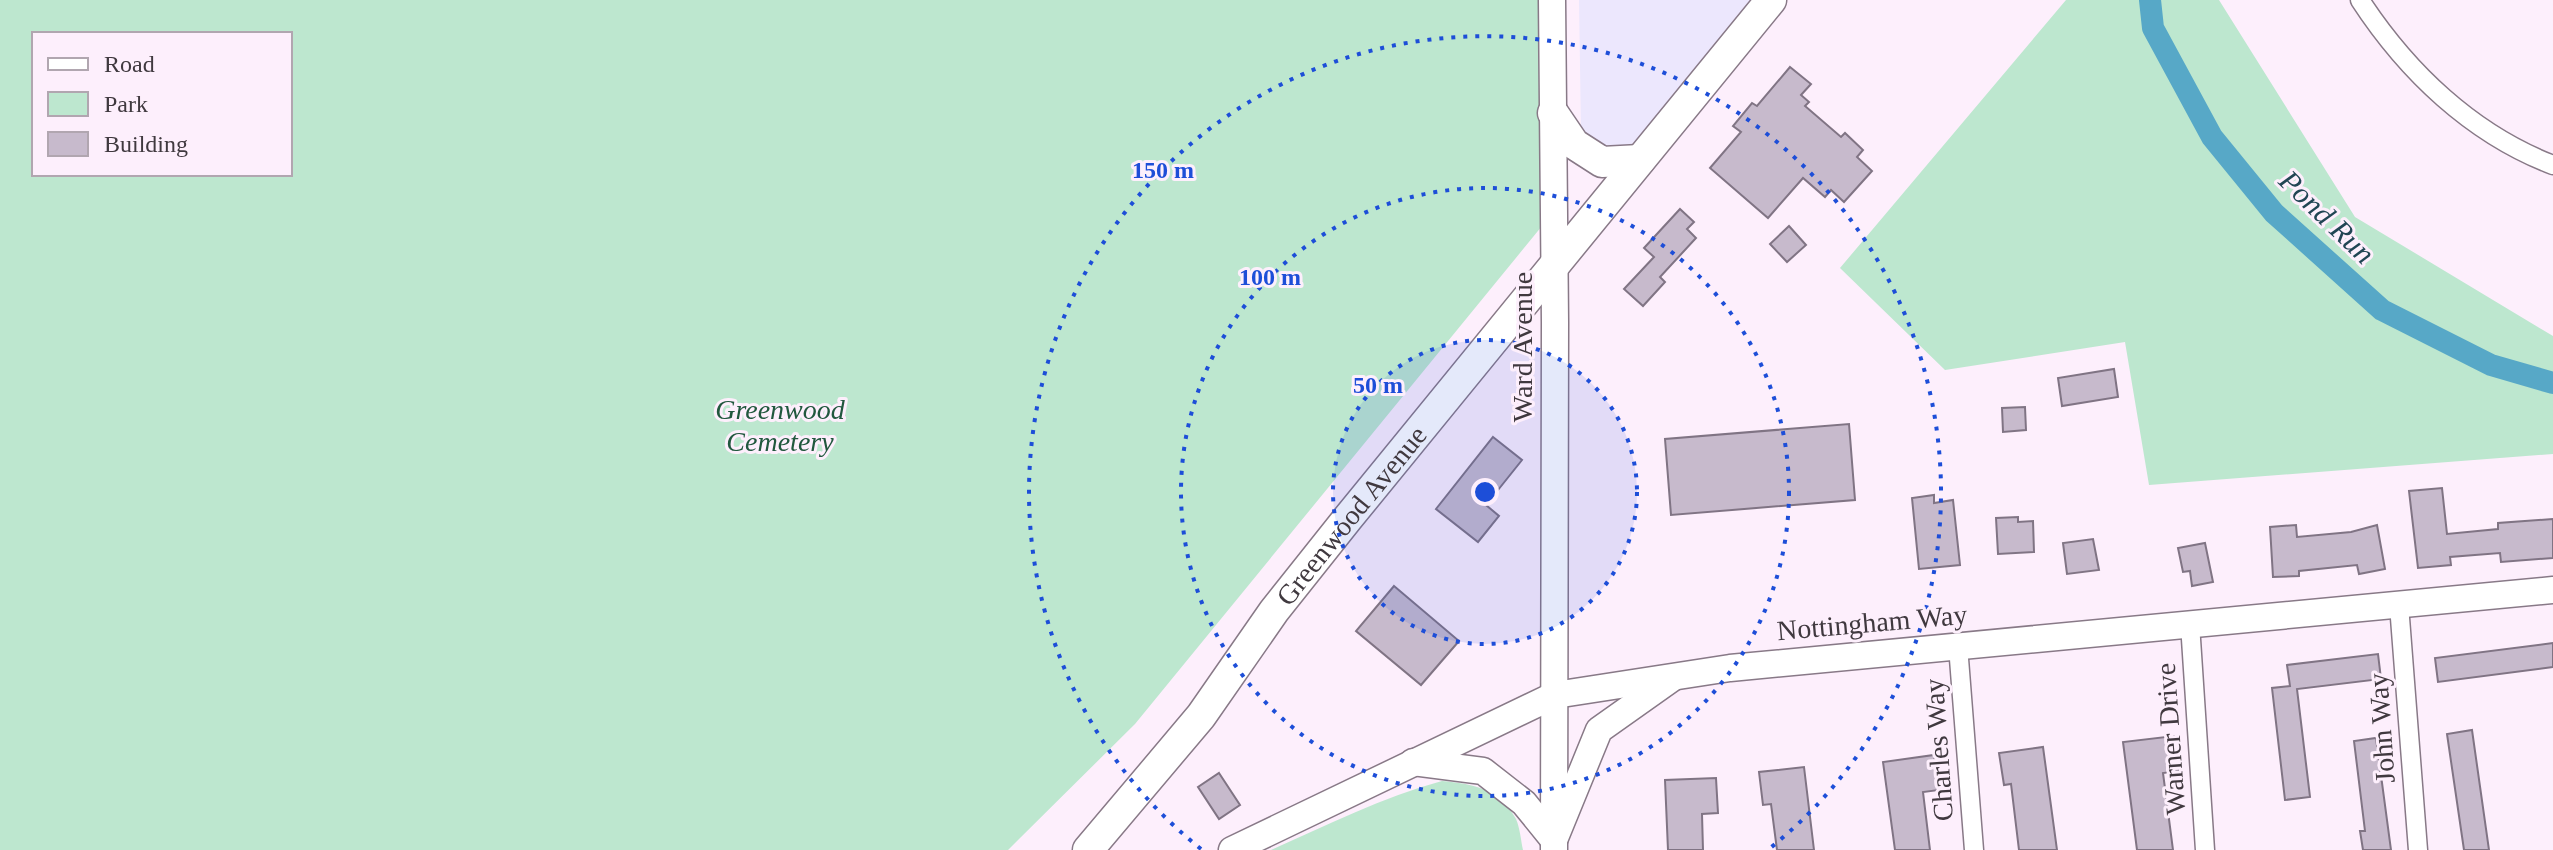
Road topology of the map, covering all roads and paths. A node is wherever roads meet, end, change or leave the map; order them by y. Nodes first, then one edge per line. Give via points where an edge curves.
1 (1552, 0) edge
2 (1771, 0) edge
3 (2360, 0) edge
4 (1553, 113) junction
5 (1640, 160) junction
6 (2553, 165) edge
7 (1555, 264) junction
8 (2553, 590) edge
9 (2399, 605) junction
10 (2190, 624) junction
11 (1958, 646) junction
12 (1674, 677) junction
13 (1555, 695) junction
14 (1413, 762) junction
15 (1554, 845) edge
16 (1234, 848) edge
17 (2418, 849) edge
18 (1088, 850) edge
19 (1974, 850) edge
20 (2205, 850) edge

1 - 4 street, Ward Avenue
2 - 5 main road, Greenwood Avenue
3 - 6 street via 2405,61 2435,91 2504,141
4 - 5 main road via 1574,144 1602,162
4 - 7 street, Ward Avenue
5 - 7 main road, Greenwood Avenue
7 - 13 street, Ward Avenue
7 - 18 main road, Greenwood Avenue via 1274,611 1201,716
8 - 9 street, Nottingham Way
9 - 10 street, Nottingham Way
9 - 17 street, John Way
10 - 11 street, Nottingham Way
10 - 20 street, Warner Drive
11 - 12 street, Nottingham Way
11 - 19 street, Charles Way
12 - 13 street, Nottingham Way
12 - 15 street via 1599,730
13 - 14 street, Nottingham Way
13 - 15 street, Ward Avenue
14 - 15 street via 1483,771 1524,803
14 - 16 street, Nottingham Way

